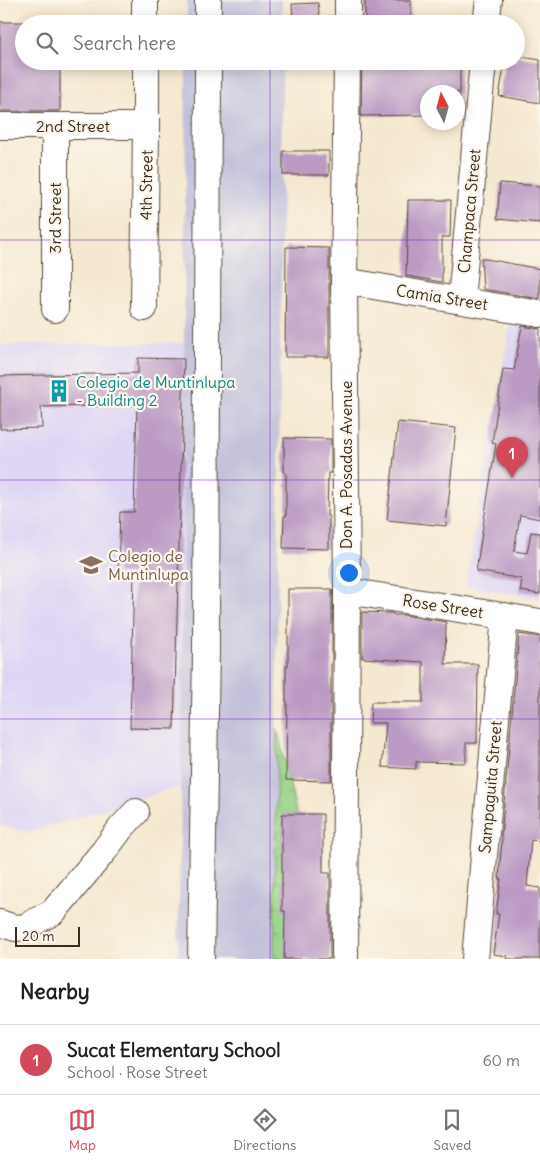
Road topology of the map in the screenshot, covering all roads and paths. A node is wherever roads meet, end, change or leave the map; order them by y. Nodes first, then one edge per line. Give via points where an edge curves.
1 (145, 0) edge
2 (208, 0) edge
3 (348, 0) edge
4 (489, 0) edge
5 (145, 15) edge
6 (208, 15) edge
7 (348, 15) edge
8 (487, 15) edge
9 (146, 70) edge
10 (208, 70) edge
11 (348, 70) edge
12 (482, 70) edge
13 (0, 126) edge
14 (55, 126) junction
15 (146, 126) junction
16 (344, 281) junction
17 (461, 300) junction
18 (55, 308) dead end
19 (144, 308) dead end
20 (540, 314) edge
21 (347, 591) junction
22 (505, 616) junction
23 (540, 622) edge
24 (136, 812) dead end
25 (0, 923) edge
26 (200, 959) edge
27 (344, 959) edge
28 (475, 959) edge

1 - 5 street
2 - 6 street
3 - 7 street
4 - 8 street
9 - 15 street, 4th Street
10 - 26 street via 206,650
11 - 16 street, Don A. Posadas Avenue
12 - 17 street, Champaca Street
13 - 14 street, 2nd Street
14 - 15 street, 2nd Street
14 - 18 street, 3rd Street
15 - 19 street, 4th Street
16 - 17 street, Camia Street
16 - 21 street, Don A. Posadas Avenue
17 - 20 street, Camia Street
21 - 22 street, Rose Street
21 - 27 street, Don A. Posadas Avenue
22 - 23 street, Rose Street
22 - 28 street, Sampaguita Street
24 - 25 street via 53,912 26,927 15,928

